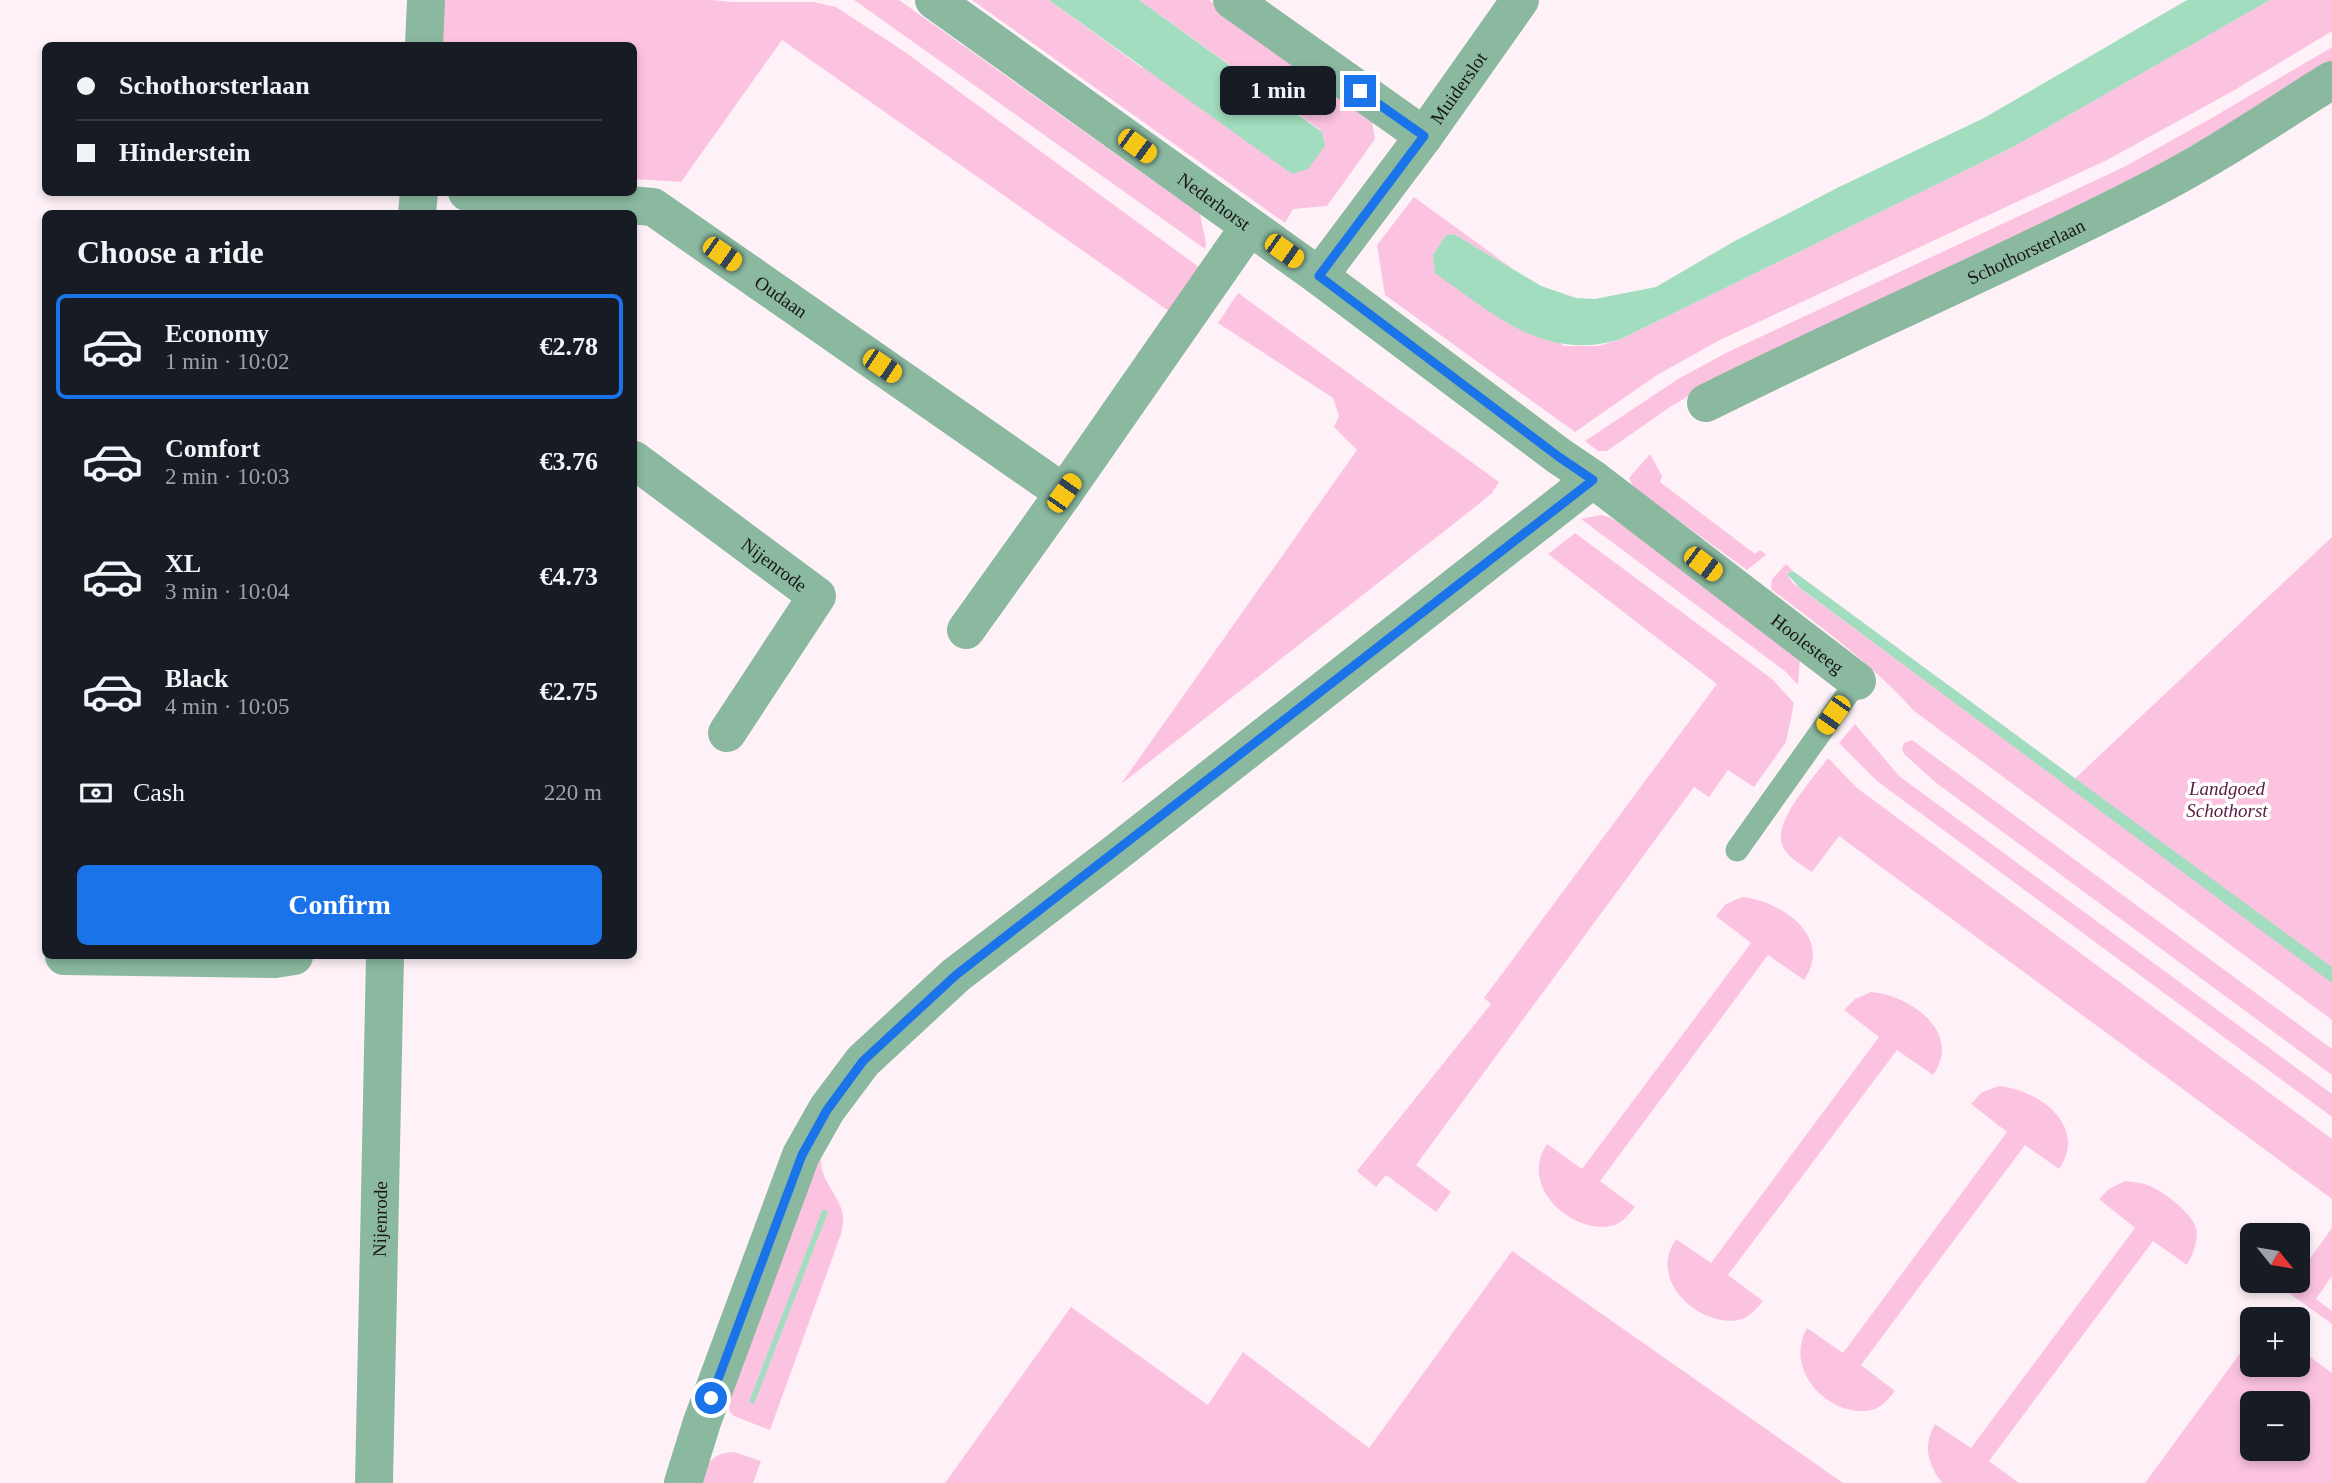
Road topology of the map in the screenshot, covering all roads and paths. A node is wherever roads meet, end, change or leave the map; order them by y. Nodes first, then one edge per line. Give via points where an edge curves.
1 (426, 0) edge
2 (934, 0) edge
3 (1232, 0) edge
4 (1520, 0) edge
5 (424, 42) edge
6 (2332, 79) edge
7 (1424, 136) junction
8 (517, 196) edge
9 (1249, 227) junction
10 (1319, 276) junction
11 (1706, 403) dead end
12 (637, 462) edge
13 (1593, 480) junction
14 (1064, 493) junction
15 (966, 630) dead end
16 (1857, 681) joint
17 (727, 733) dead end
18 (1737, 850) dead end
19 (385, 959) edge
20 (373, 1483) edge
21 (683, 1483) edge

1 - 5 street
2 - 9 street, Nederhorst
3 - 7 street
4 - 7 street, Muiderslot
6 - 11 street, Schothorsterlaan via 2158,186
7 - 10 street, Muiderslot
8 - 14 street, Oudaan via 653,207
9 - 10 street, Nederhorst
9 - 14 street
10 - 13 street, Nederhorst
12 - 17 street, Nijenrode via 817,596
13 - 16 street, Hoolesteeg
13 - 21 street via 956,975 863,1061 827,1110 802,1155
14 - 15 street
16 - 18 lane, Hoolesteeg
19 - 20 street, Nijenrode

